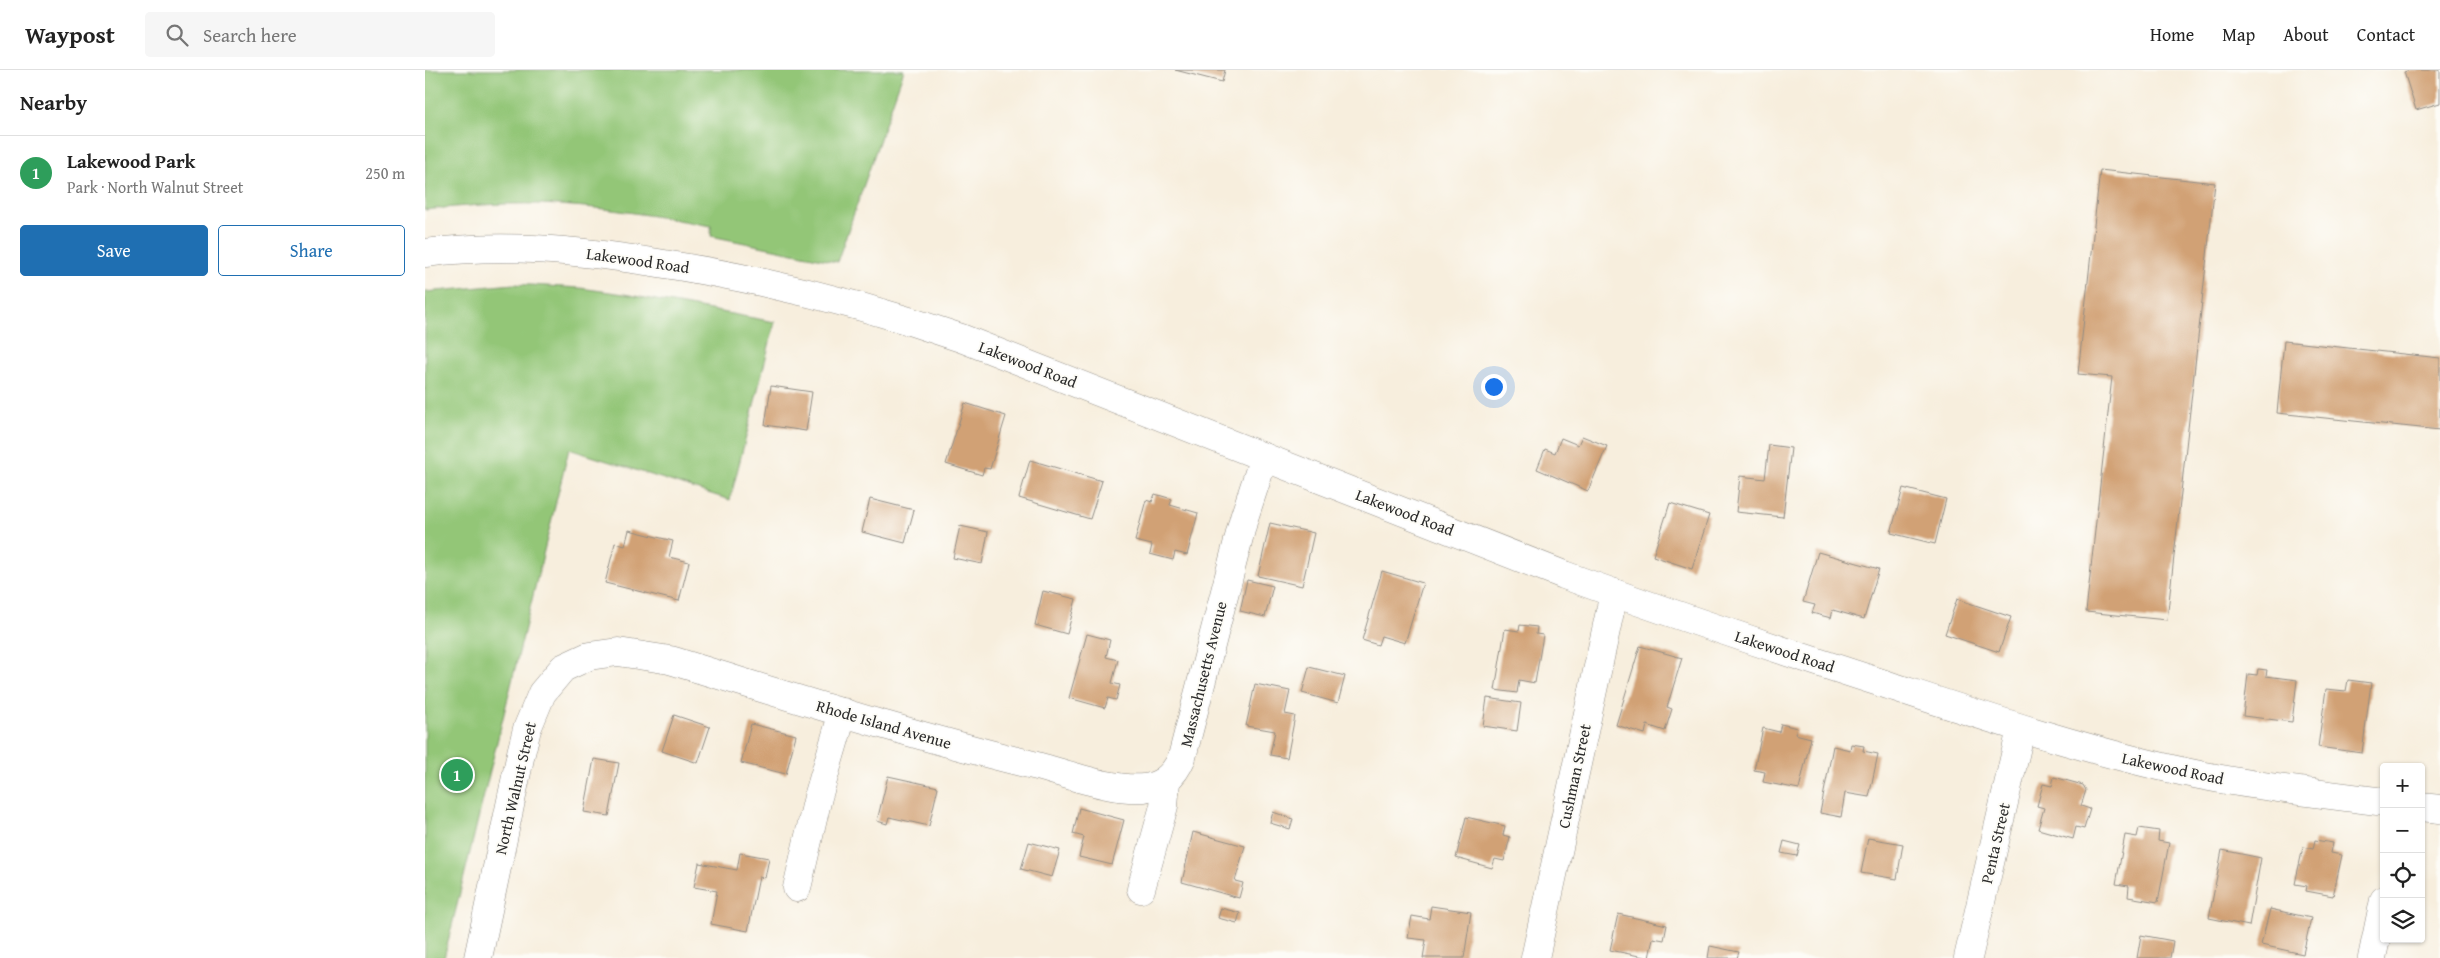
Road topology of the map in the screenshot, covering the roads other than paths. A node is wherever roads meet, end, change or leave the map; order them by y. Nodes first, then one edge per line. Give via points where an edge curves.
1 (425, 253) edge
2 (1264, 457) junction
3 (1614, 593) junction
4 (603, 653) joint
5 (843, 712) junction
6 (2021, 729) junction
7 (1165, 780) junction
8 (2380, 801) edge
9 (2425, 807) edge
10 (2440, 809) edge
11 (797, 888) dead end
12 (1141, 889) dead end
13 (2380, 919) edge
14 (478, 958) edge
15 (1535, 958) edge
16 (1968, 958) edge
17 (2372, 958) edge

1 - 2 street, Lakewood Road via 497,247 574,251 686,267 824,296 961,338
2 - 3 street, Lakewood Road
2 - 7 street, Massachusetts Avenue via 1241,528 1179,766
3 - 6 street, Lakewood Road
3 - 15 street, Cushman Street
4 - 5 street, Rhode Island Avenue via 636,653 670,660
4 - 14 street, North Walnut Street via 581,658 563,668 534,708 521,752
5 - 7 street, Rhode Island Avenue via 985,754 1122,787 1149,787
5 - 11 street via 818,797
6 - 8 street, Lakewood Road via 2185,772 2259,786
6 - 16 street, Penta Street
7 - 12 street via 1164,806
9 - 10 street
13 - 17 street

